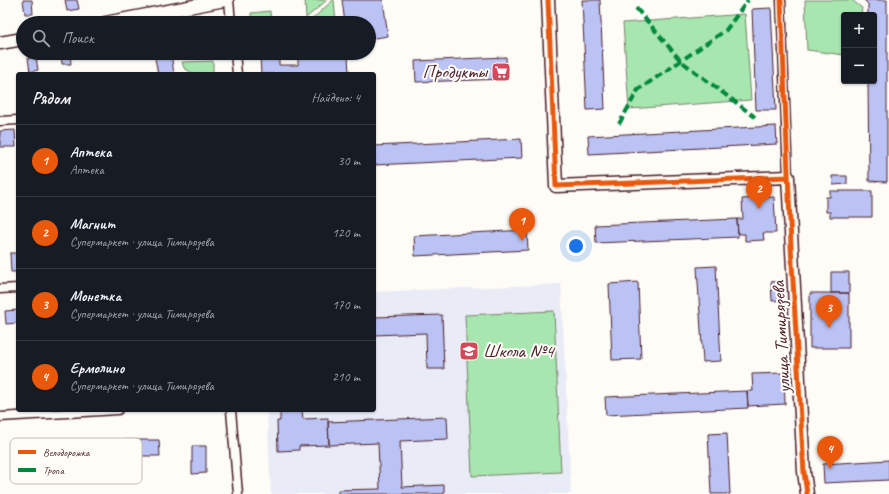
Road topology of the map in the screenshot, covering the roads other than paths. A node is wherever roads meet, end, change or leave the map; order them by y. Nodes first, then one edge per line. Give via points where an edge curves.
1 (225, 0) edge
2 (229, 0) edge
3 (548, 0) edge
4 (781, 0) edge
5 (142, 16) edge
6 (230, 16) edge
7 (16, 40) edge
8 (0, 43) edge
9 (235, 60) edge
10 (237, 72) edge
11 (16, 120) edge
12 (0, 121) edge
13 (788, 177) junction
14 (16, 288) edge
15 (0, 289) edge
16 (84, 412) edge
17 (231, 412) edge
18 (0, 417) edge
19 (238, 494) edge
20 (807, 494) edge

1 - 5 street
2 - 6 street
3 - 13 street via 556,186
4 - 13 street
7 - 8 street
9 - 10 street
11 - 12 street
13 - 20 street, улица Тимирязева
14 - 15 street
16 - 18 street
17 - 19 street

